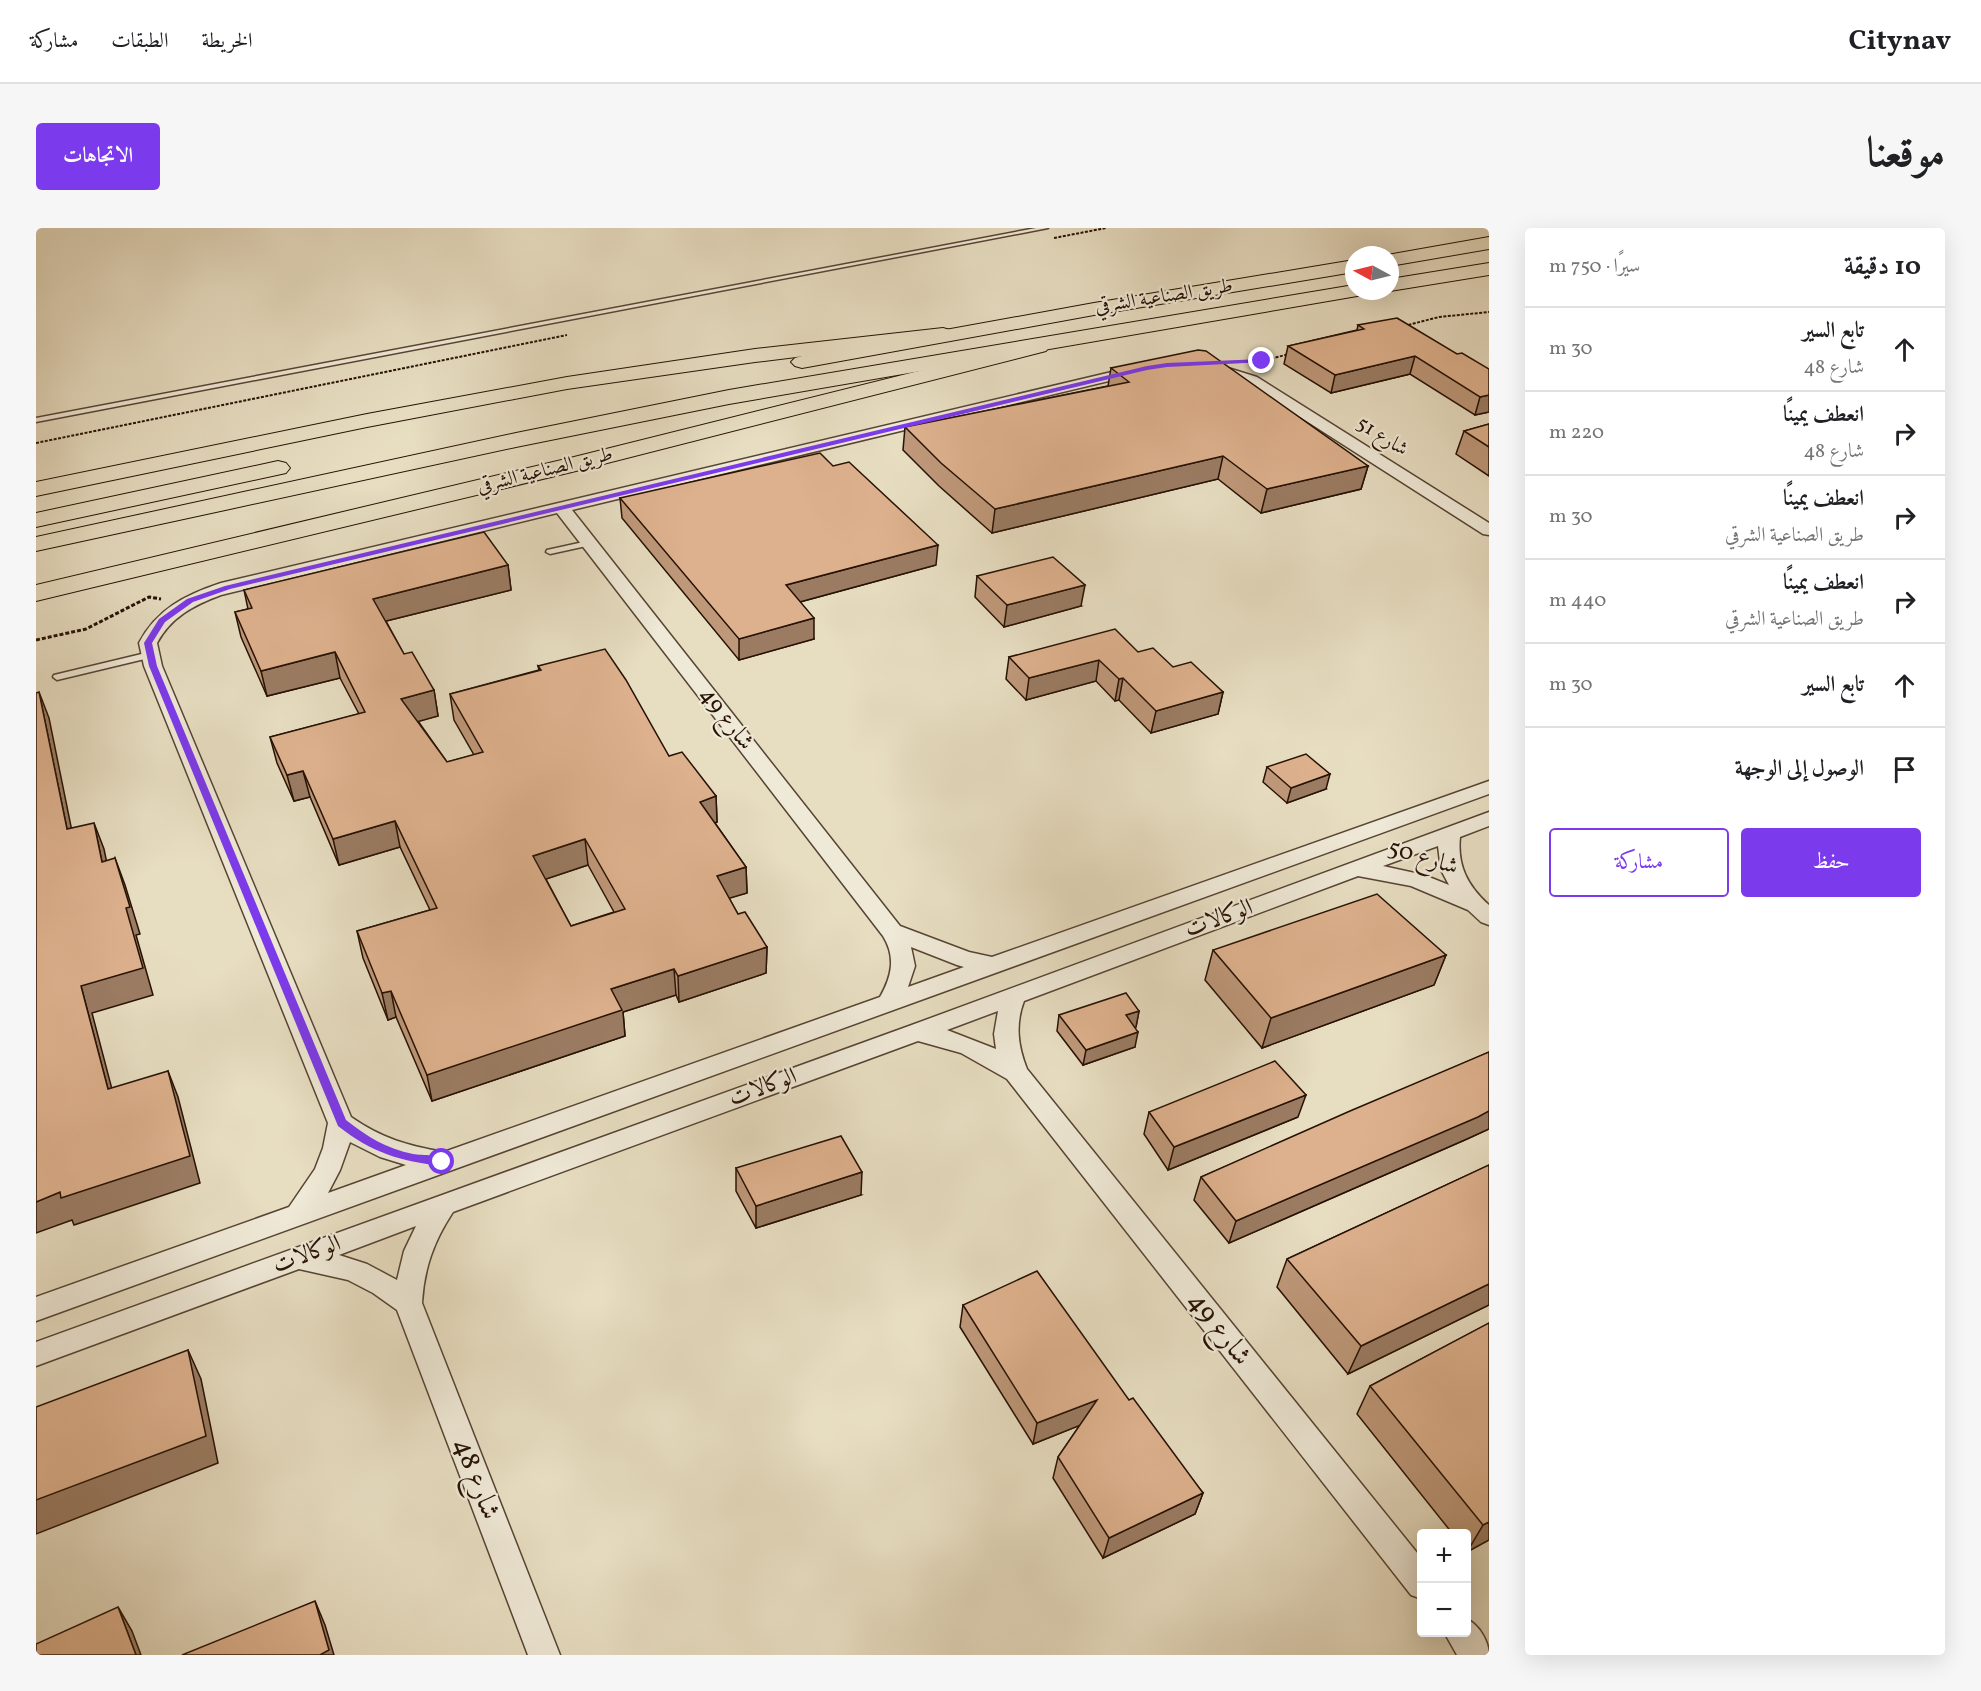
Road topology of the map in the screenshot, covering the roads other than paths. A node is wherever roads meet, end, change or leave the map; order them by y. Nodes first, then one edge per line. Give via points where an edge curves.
1 (1045, 228) edge
2 (1489, 243) edge
3 (1399, 258) edge
4 (1345, 267) edge
5 (1489, 269) edge
6 (1399, 284) edge
7 (1345, 293) edge
8 (975, 331) junction
9 (1053, 343) junction
10 (1157, 366) edge
11 (1201, 366) edge
12 (664, 389) dead end
13 (561, 410) dead end
14 (36, 420) edge
15 (504, 422) dead end
16 (316, 432) junction
17 (303, 474) junction
18 (36, 489) edge
19 (36, 501) edge
20 (561, 507) junction
21 (36, 520) edge
22 (1489, 530) edge
23 (588, 543) junction
24 (36, 544) edge
25 (550, 552) dead end
26 (36, 593) edge
27 (151, 660) junction
28 (57, 677) dead end
29 (1489, 787) edge
30 (1489, 819) edge
31 (1450, 833) junction
32 (1355, 868) junction
33 (1481, 911) edge
34 (892, 931) junction
35 (992, 965) junction
36 (1015, 995) junction
37 (890, 1001) junction
38 (917, 1032) junction
39 (1016, 1073) junction
40 (341, 1123) junction
41 (442, 1162) junction
42 (444, 1205) junction
43 (300, 1213) junction
44 (298, 1258) junction
45 (408, 1304) junction
46 (36, 1309) edge
47 (36, 1354) edge
48 (1421, 1583) edge
49 (1464, 1637) edge
50 (544, 1655) edge
51 (1478, 1655) edge

1 - 14 lane
2 - 3 main road
4 - 8 main road, طريق الصناعية الشرقي
5 - 6 main road
7 - 9 main road, طريق الصناعية الشرقي
8 - 12 main road, طريق الصناعية الشرقي
8 - 16 main road, طريق الصناعية الشرقي via 867,341 568,383
9 - 17 main road, طريق الصناعية الشرقي
9 - 26 main road, طريق الصناعية الشرقي via 599,458
10 - 20 street, طريق الصناعية الشرقي
11 - 22 street, شارع 51 via 1252,380
13 - 15 main road
16 - 18 main road, طريق الصناعية الشرقي
16 - 19 main road via 281,451
17 - 21 main road, طريق الصناعية الشرقي
17 - 24 main road, طريق الصناعية الشرقي
20 - 23 street, شارع 49
20 - 27 street, طريق الصناعية الشرقي via 227,587 182,605 162,620 148,643
23 - 25 lane
23 - 34 street, شارع 49
27 - 28 lane
27 - 40 street
29 - 35 street, الوكالات
30 - 31 street, الوكالات
31 - 32 street, الوكالات
31 - 33 street, شارع 50 via 1450,867 1459,886
32 - 33 street, شارع 50 via 1416,880
32 - 36 street, الوكالات
34 - 35 street via 965,959
34 - 37 street, شارع 49 via 902,946 904,963 900,983
35 - 37 street, الوكالات
36 - 38 street, الوكالات
36 - 39 street, شارع 49 via 1005,1032
37 - 41 street, الوكالات
38 - 39 street, شارع 49 via 970,1045
38 - 42 street, الوكالات
39 - 48 street, شارع 49
40 - 41 street via 385,1150
40 - 43 street via 331,1168
41 - 43 street, الوكالات
42 - 44 street, الوكالات
42 - 45 street, شارع 48 via 416,1251 409,1277
43 - 46 street, الوكالات
44 - 45 street, شارع 48 via 359,1271
44 - 47 street, الوكالات
45 - 50 street, شارع 48
49 - 51 street

